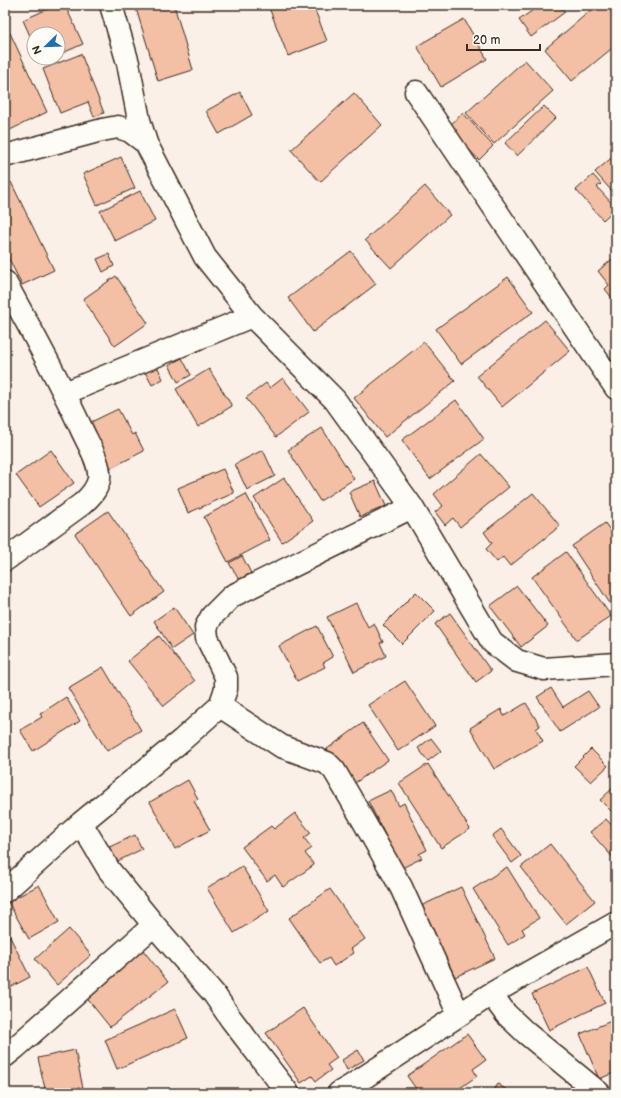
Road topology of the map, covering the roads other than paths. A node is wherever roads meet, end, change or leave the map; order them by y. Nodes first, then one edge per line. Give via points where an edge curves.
1 (111, 5) edge
2 (416, 92) dead end
3 (146, 143) junction
4 (5, 156) edge
5 (5, 282) edge
6 (252, 316) junction
7 (616, 388) edge
8 (64, 392) junction
9 (412, 507) junction
10 (5, 560) edge
11 (616, 664) edge
12 (220, 706) junction
13 (81, 823) junction
14 (5, 891) edge
15 (616, 922) edge
16 (154, 925) junction
17 (491, 994) junction
18 (459, 1015) junction
19 (5, 1056) edge
20 (288, 1093) edge
21 (339, 1093) edge
22 (599, 1093) edge

1 - 3 street via 128,63
2 - 7 street
3 - 4 street via 130,131 118,127
3 - 6 street via 205,257
5 - 8 street
6 - 8 street
6 - 9 street via 335,400
8 - 10 street via 95,458 99,478 96,487 82,504
9 - 11 street via 492,642 517,661 544,670
9 - 12 street via 232,596 212,616 206,627 207,638 226,677 226,689
12 - 13 street
12 - 18 street via 281,746 327,763 334,770 401,887
13 - 14 street
13 - 16 street via 109,870
15 - 17 street
16 - 19 street
16 - 20 street via 214,994
17 - 18 street
17 - 22 street via 506,1014 526,1033
18 - 21 street

